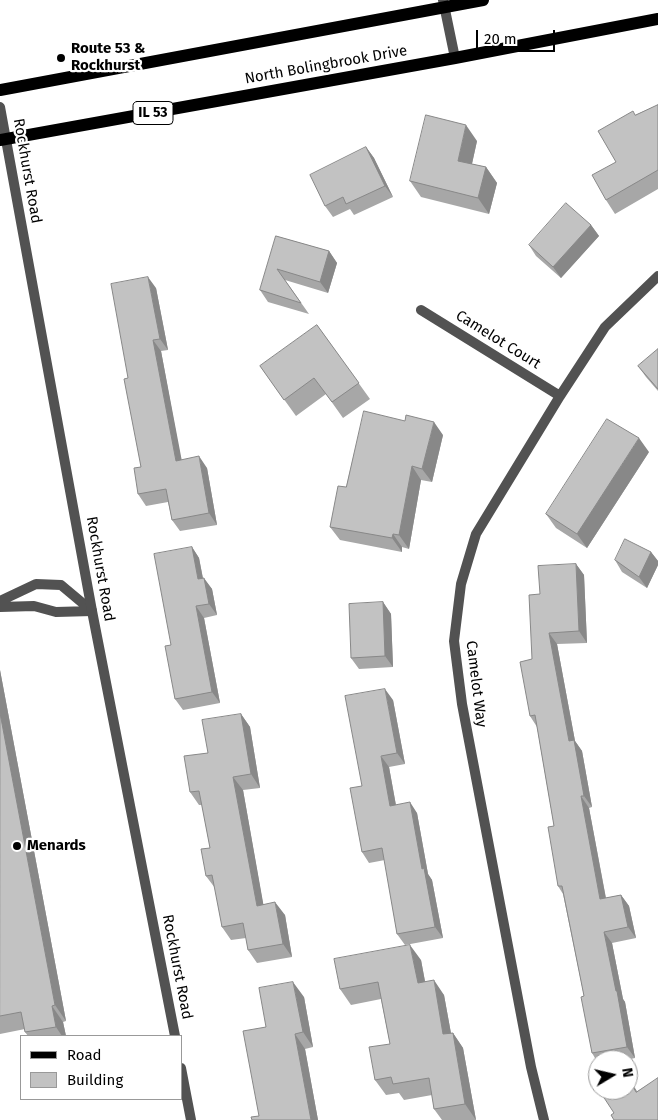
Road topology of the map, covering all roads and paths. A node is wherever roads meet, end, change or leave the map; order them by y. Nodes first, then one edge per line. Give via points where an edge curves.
1 (482, 0) edge
2 (444, 4) edge
3 (658, 19) edge
4 (455, 58) junction
5 (0, 90) edge
6 (0, 107) edge
7 (3, 140) edge
8 (658, 276) edge
9 (421, 310) dead end
10 (560, 396) junction
11 (0, 601) edge
12 (0, 607) edge
13 (92, 611) junction
14 (175, 1035) edge
15 (182, 1073) edge
16 (191, 1120) edge
17 (544, 1120) edge

1 - 2 main road
2 - 4 street
2 - 5 main road
3 - 4 main road, North Bolingbrook Drive / IL 53
4 - 7 main road, North Bolingbrook Drive / IL 53
6 - 7 street, Rockhurst Road
7 - 13 street, Rockhurst Road
8 - 10 street, Camelot Way via 605,327
9 - 10 street, Camelot Court
10 - 17 street, Camelot Way via 476,534 461,584 454,641 462,704 531,1067
11 - 13 street via 36,584 61,585
12 - 13 street via 34,606 56,612
13 - 14 street, Rockhurst Road
15 - 16 street

